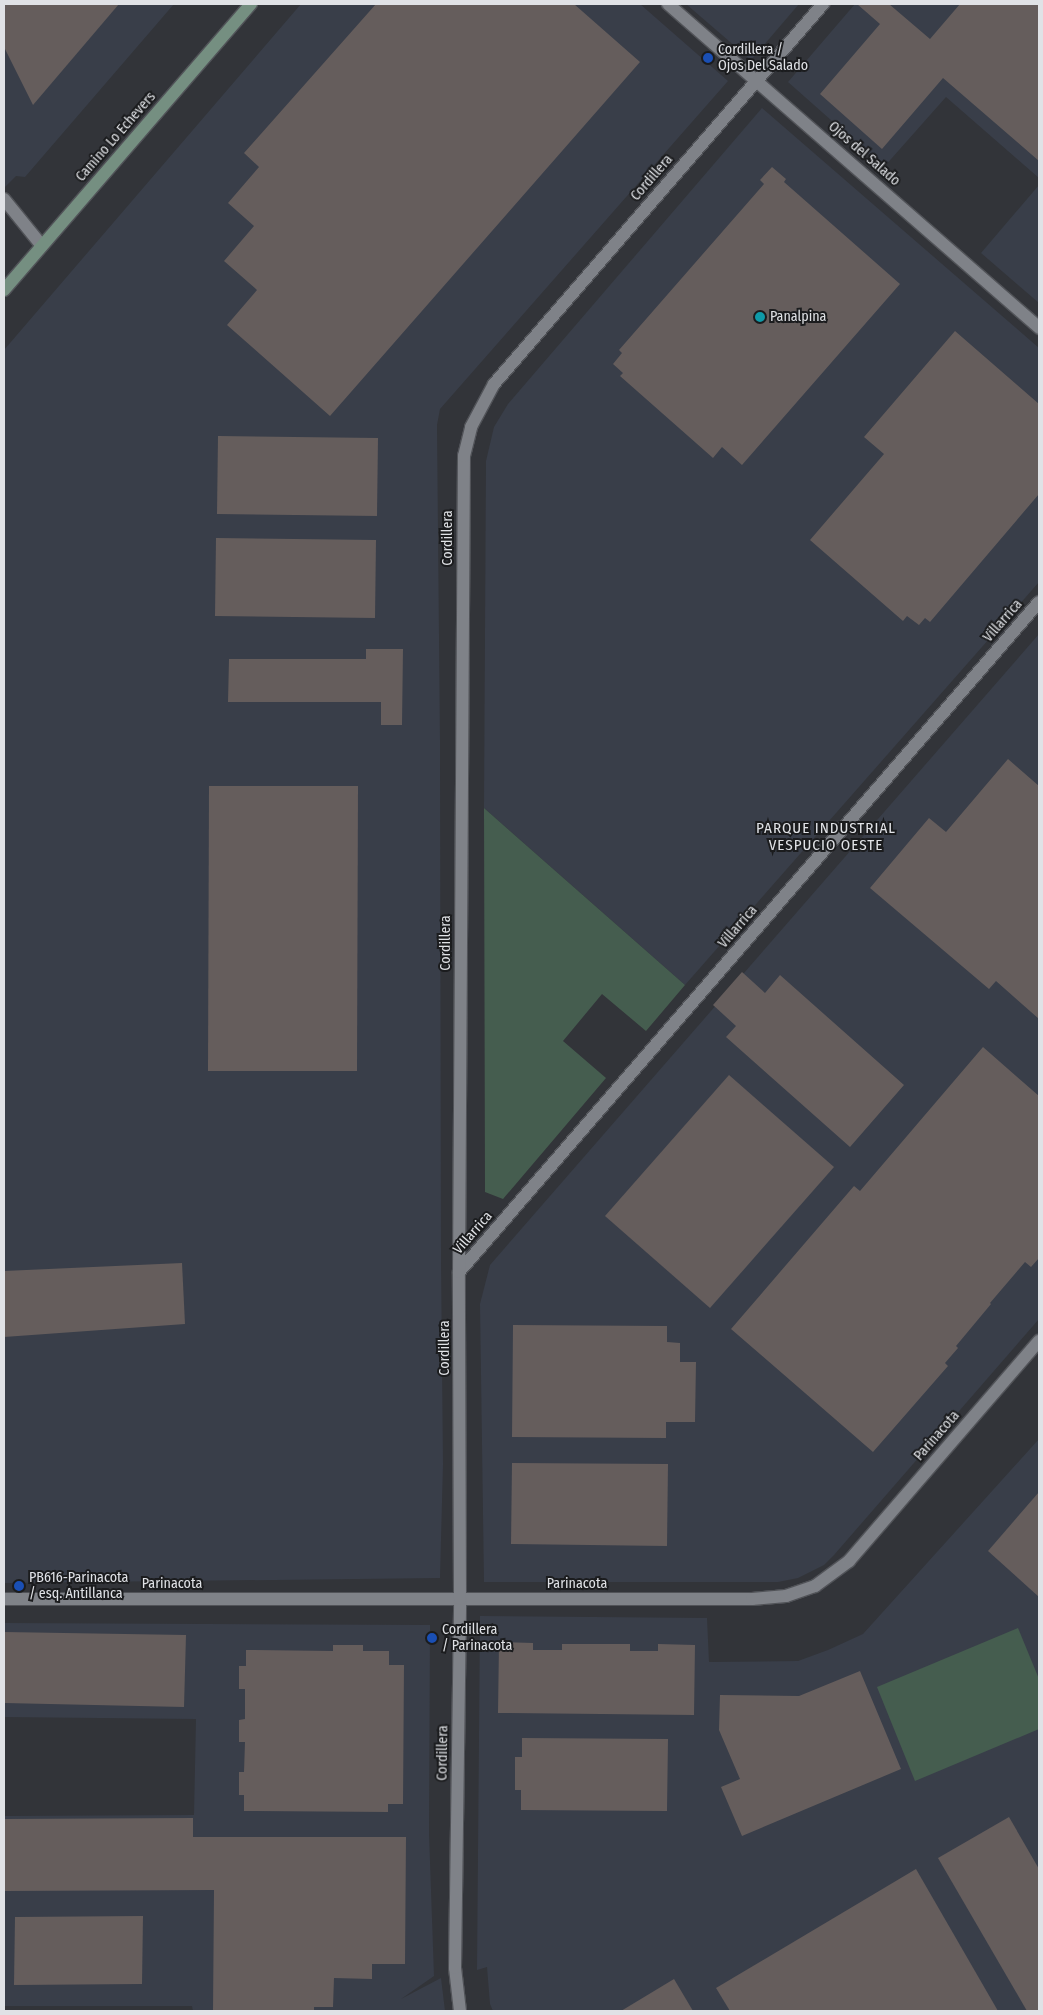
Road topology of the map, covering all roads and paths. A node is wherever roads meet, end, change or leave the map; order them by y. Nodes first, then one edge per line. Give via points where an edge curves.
1 (251, 4) edge
2 (668, 4) edge
3 (823, 4) edge
4 (757, 80) junction
5 (4, 199) edge
6 (42, 246) junction
7 (4, 290) edge
8 (1039, 328) edge
9 (1039, 602) edge
10 (459, 1272) junction
11 (1039, 1341) edge
12 (4, 1599) edge
13 (460, 1599) junction
14 (460, 2011) edge

1 - 6 main road, Camino Lo Echevers
2 - 4 street, Ojos del Salado
3 - 4 street, Cordillera
4 - 8 street, Ojos del Salado
4 - 10 street, Cordillera via 494,384 467,441 463,470
5 - 6 street
6 - 7 main road, Camino Lo Echevers
9 - 10 street, Villarrica
10 - 13 street, Cordillera
11 - 13 street, Parinacota via 849,1561 816,1586 770,1599
12 - 13 street, Parinacota
13 - 14 street, Cordillera via 455,1968

